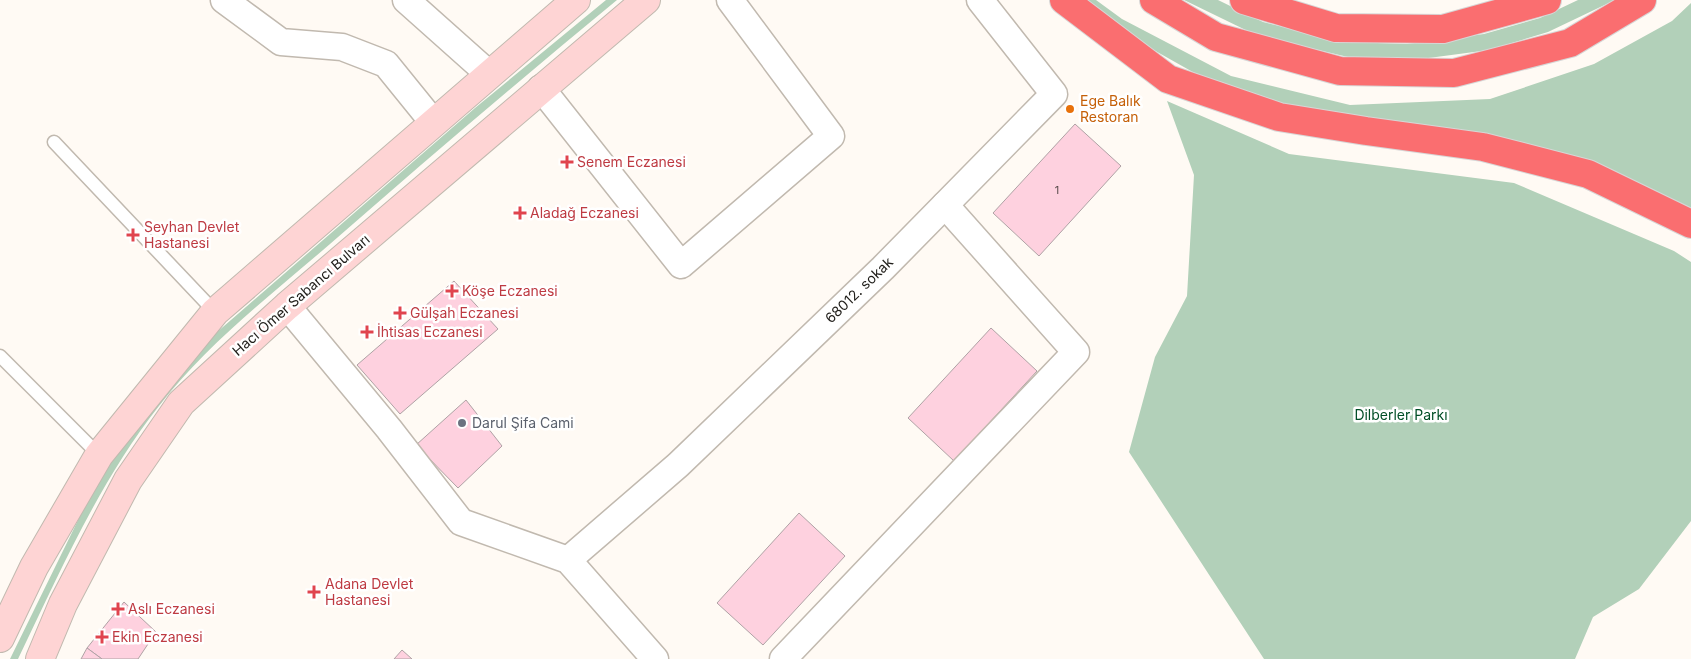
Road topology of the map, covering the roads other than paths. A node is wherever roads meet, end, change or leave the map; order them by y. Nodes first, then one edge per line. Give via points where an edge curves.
1 (224, 0) edge
2 (406, 0) edge
3 (576, 0) edge
4 (646, 0) edge
5 (730, 0) edge
6 (980, 0) edge
7 (1064, 0) edge
8 (1154, 0) edge
9 (1244, 0) edge
10 (1547, 0) edge
11 (1642, 0) edge
12 (490, 74) junction
13 (541, 88) junction
14 (433, 122) junction
15 (54, 142) dead end
16 (945, 205) junction
17 (1691, 224) edge
18 (287, 306) junction
19 (215, 312) junction
20 (0, 356) edge
21 (99, 455) junction
22 (568, 560) junction
23 (0, 638) edge
24 (40, 659) edge
25 (655, 659) edge
26 (783, 659) edge

1 - 14 street via 280,42 342,47 386,64
2 - 12 street
3 - 12 main road
4 - 13 main road, Hacı Ömer Sabancı Bulvarı
5 - 13 street via 831,136 680,265
6 - 16 street, 68012. sokak via 1054,94
7 - 17 highway via 1168,79 1279,117 1483,147 1588,174
8 - 11 highway via 1216,37 1340,71 1454,73 1570,44
9 - 10 highway via 1336,28 1443,29
12 - 14 main road
13 - 18 main road, Hacı Ömer Sabancı Bulvarı
14 - 19 main road
15 - 19 lane
16 - 22 street, 68012. sokak via 678,465
16 - 26 street via 1076,352
18 - 22 street via 389,429 460,522
18 - 24 main road, Hacı Ömer Sabancı Bulvarı via 181,403 128,480 63,604
19 - 21 main road
20 - 21 lane
21 - 23 main road via 34,567
22 - 25 street

